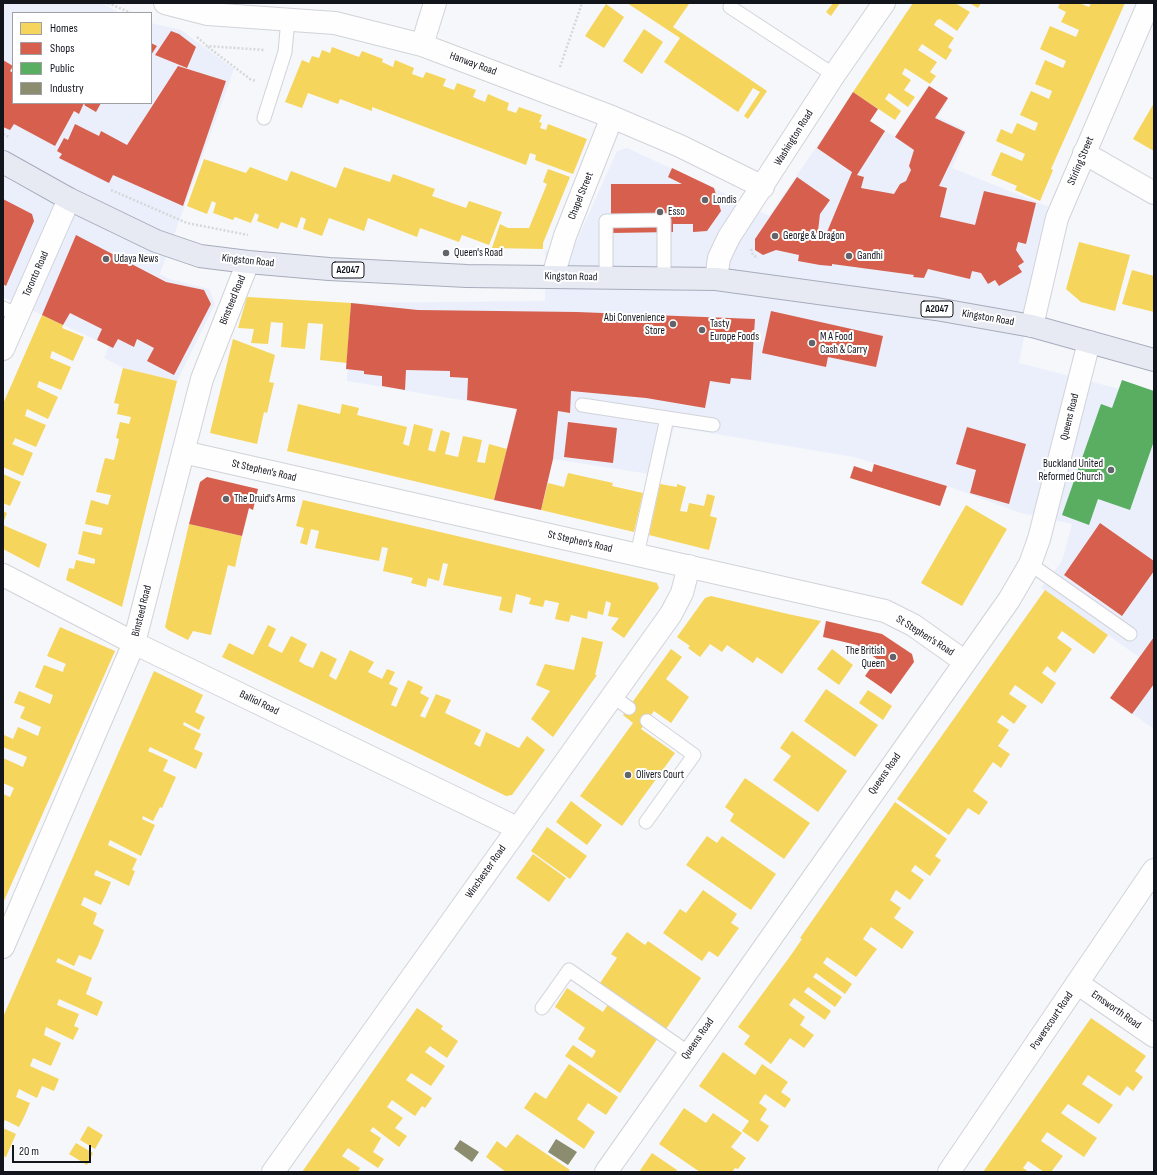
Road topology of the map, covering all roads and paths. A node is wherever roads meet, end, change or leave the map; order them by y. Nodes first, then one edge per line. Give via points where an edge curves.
1 (108, 3) edge
2 (165, 3) edge
3 (435, 3) edge
4 (582, 3) edge
5 (884, 3) edge
6 (1149, 3) edge
7 (730, 7) dead end
8 (130, 12) edge
9 (288, 19) junction
10 (422, 45) junction
11 (207, 46) dead end
12 (560, 67) dead end
13 (834, 75) junction
14 (256, 81) dead end
15 (612, 117) junction
16 (264, 118) dead end
17 (3, 134) edge
18 (11, 138) dead end
19 (1084, 153) junction
20 (3, 162) edge
21 (763, 187) junction
22 (108, 188) dead end
23 (1154, 192) edge
24 (70, 199) junction
25 (252, 236) dead end
26 (749, 246) dead end
27 (761, 260) dead end
28 (248, 262) junction
29 (554, 276) junction
30 (606, 277) junction
31 (664, 277) junction
32 (716, 279) junction
33 (11, 311) edge
34 (1032, 326) junction
35 (1089, 342) junction
36 (3, 349) edge
37 (1154, 360) edge
38 (582, 405) dead end
39 (667, 418) junction
40 (713, 425) dead end
41 (182, 452) junction
42 (637, 554) junction
43 (1030, 564) junction
44 (689, 566) junction
45 (3, 575) edge
46 (1130, 634) dead end
47 (134, 643) junction
48 (964, 661) junction
49 (647, 721) dead end
50 (646, 822) dead end
51 (517, 828) junction
52 (1154, 870) edge
53 (3, 948) edge
54 (1077, 983) junction
55 (542, 1008) dead end
56 (1154, 1036) edge
57 (689, 1053) junction
58 (273, 1172) edge
59 (606, 1172) edge
60 (949, 1172) edge

1 - 8 path
2 - 9 street, Hanway Road via 208,14
3 - 10 street
4 - 12 path
5 - 13 street, Washington Road
6 - 19 street, Stirling Street
7 - 13 lane
9 - 10 street, Hanway Road via 335,23
9 - 16 lane via 285,52
10 - 15 street, Hanway Road
11 - 14 path
13 - 21 street, Washington Road
15 - 21 street, Hanway Road via 680,146
15 - 29 street, Chapel Street via 565,236
17 - 18 path
19 - 23 street
19 - 34 street, Stirling Street via 1057,218
20 - 24 main road, Kingston Road / A2047
21 - 32 street, Washington Road via 727,242 719,258
22 - 25 path via 187,223
24 - 28 main road, Kingston Road / A2047 via 156,241 200,256
24 - 33 street, Toronto Road
26 - 27 path via 753,255
28 - 29 main road, Kingston Road / A2047 via 329,269 460,275
28 - 41 street, Binsteed Road via 202,379
29 - 30 main road, Kingston Road / A2047
30 - 31 main road, Kingston Road / A2047
30 - 31 lane via 606,221 664,220
31 - 32 main road, Kingston Road / A2047
32 - 34 main road, Kingston Road / A2047 via 936,309
33 - 36 street, Toronto Road
34 - 35 main road, Kingston Road / A2047
35 - 37 main road, Kingston Road / A2047
35 - 43 street, Queens Road via 1039,539
38 - 39 lane
39 - 40 lane
39 - 42 lane
41 - 42 street, St Stephen's Road
41 - 47 street, Binsteed Road
42 - 44 street, St Stephen's Road
43 - 46 lane
43 - 48 street, Queens Road via 1009,600
44 - 48 street, St Stephen's Road via 885,611 913,625
44 - 51 street, Winchester Road via 682,593 621,702
45 - 47 street, Balliol Road
47 - 51 street, Balliol Road
47 - 53 street, Binsteed Road
48 - 57 street, Queens Road
49 - 50 lane via 694,755
51 - 58 street, Winchester Road
52 - 54 street, Powerscourt Road
54 - 56 street, Emsworth Road
54 - 60 street, Powerscourt Road
55 - 57 lane via 569,970
57 - 59 street, Queens Road

